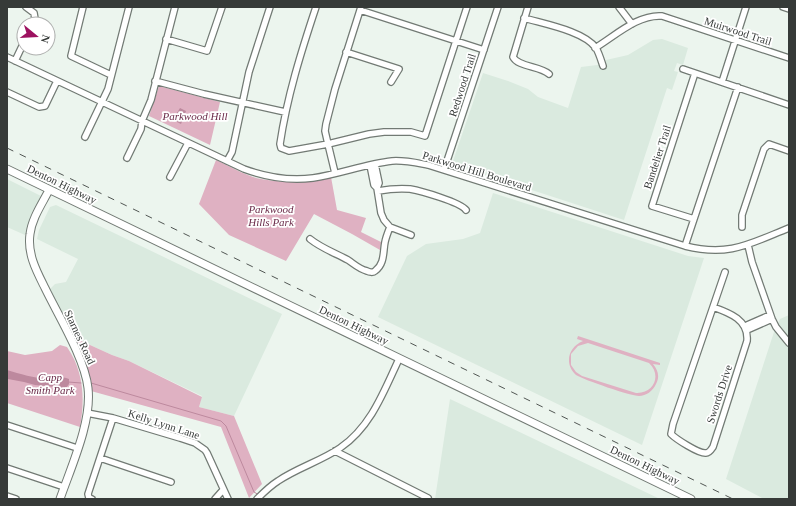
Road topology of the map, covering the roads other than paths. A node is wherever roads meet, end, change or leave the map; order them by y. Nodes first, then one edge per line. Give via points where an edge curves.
1 (26, 7) edge
2 (83, 7) edge
3 (130, 7) edge
4 (175, 7) edge
5 (222, 7) edge
6 (270, 7) edge
7 (316, 7) edge
8 (467, 7) edge
9 (498, 7) edge
10 (528, 7) edge
11 (620, 7) edge
12 (746, 7) edge
13 (782, 7) edge
14 (360, 8) edge
15 (789, 9) edge
16 (35, 16) edge
17 (524, 18) junction
18 (632, 24) junction
19 (166, 39) junction
20 (736, 40) junction
21 (456, 41) junction
22 (596, 48) junction
23 (484, 50) junction
24 (346, 52) junction
25 (17, 56) edge
26 (7, 57) edge
27 (789, 58) edge
28 (15, 61) junction
29 (603, 66) dead end
30 (683, 69) dead end
31 (695, 73) junction
32 (549, 74) dead end
33 (111, 75) junction
34 (57, 81) junction
35 (155, 81) junction
36 (391, 82) dead end
37 (722, 82) junction
38 (738, 88) junction
39 (7, 92) edge
40 (102, 101) junction
41 (242, 103) junction
42 (789, 104) edge
43 (285, 112) junction
44 (142, 121) junction
45 (85, 137) dead end
46 (188, 143) junction
47 (328, 144) junction
48 (789, 151) edge
49 (127, 158) dead end
50 (227, 161) junction
51 (373, 164) junction
52 (7, 169) edge
53 (444, 170) junction
54 (335, 173) junction
55 (170, 178) dead end
56 (378, 189) junction
57 (49, 190) junction
58 (466, 210) dead end
59 (694, 219) junction
60 (390, 227) junction
61 (742, 227) dead end
62 (789, 228) edge
63 (411, 235) dead end
64 (310, 239) dead end
65 (748, 244) junction
66 (685, 246) junction
67 (724, 272) dead end
68 (713, 307) junction
69 (771, 317) junction
70 (746, 328) junction
71 (789, 343) edge
72 (399, 358) junction
73 (87, 413) junction
74 (113, 418) junction
75 (7, 425) edge
76 (77, 448) junction
77 (335, 451) junction
78 (100, 458) junction
79 (7, 468) edge
80 (171, 482) dead end
81 (64, 487) junction
82 (223, 490) junction
83 (7, 496) edge
84 (90, 497) edge
85 (428, 498) dead end
86 (687, 498) edge
87 (16, 499) edge
88 (60, 499) edge
89 (215, 499) edge
90 (228, 499) edge
91 (257, 499) edge

1 - 16 street
2 - 33 street via 71,56
3 - 33 street
4 - 19 street
5 - 19 street via 207,51
6 - 41 street
7 - 43 street via 299,56
8 - 21 street
9 - 23 street, Redwood Trail
10 - 17 street
11 - 18 street
12 - 20 street
13 - 15 street
14 - 21 street
14 - 24 street
17 - 22 street via 575,34
17 - 32 street via 513,59
18 - 20 street, Muirwood Trail via 653,15 662,16
18 - 22 street, Muirwood Trail
19 - 35 street
20 - 27 street, Muirwood Trail
20 - 37 street
21 - 23 street
21 - 47 street via 425,136 384,132
22 - 29 street
23 - 53 street, Redwood Trail
24 - 36 street via 399,69
24 - 47 street via 326,124
25 - 28 street
26 - 28 street, Parkwood Hill Boulevard
28 - 34 street, Parkwood Hill Boulevard
30 - 31 street
31 - 37 street
31 - 59 street, Bandelier Trail via 652,206
33 - 40 street
34 - 39 street via 43,107
34 - 40 street, Parkwood Hill Boulevard
35 - 41 street
35 - 44 street
37 - 38 street
38 - 42 street
38 - 59 street
40 - 44 street, Parkwood Hill Boulevard
40 - 45 street
41 - 43 street
41 - 50 street via 232,152
43 - 47 street via 281,148 290,151
44 - 46 street, Parkwood Hill Boulevard
44 - 49 street via 141,129
46 - 50 street, Parkwood Hill Boulevard
46 - 55 street
47 - 54 street
48 - 61 street via 769,144 764,149 742,216
50 - 54 street, Parkwood Hill Boulevard via 255,173 280,178 314,178
51 - 53 street, Parkwood Hill Boulevard via 409,162
51 - 54 street, Parkwood Hill Boulevard
51 - 56 street via 379,183
52 - 57 main road, Denton Highway
53 - 66 street, Parkwood Hill Boulevard
56 - 58 street via 410,189 454,202
56 - 60 street via 381,213
57 - 72 main road, Denton Highway
57 - 73 main road, Starnes Road via 32,223 30,251 34,267 76,350 86,378
59 - 66 street
60 - 63 street
60 - 64 street via 384,244 383,259 378,268 371,272 359,268
62 - 65 street, Parkwood Hill Boulevard
65 - 66 street, Parkwood Hill Boulevard via 720,251
65 - 69 street
67 - 68 street
68 - 70 street via 738,318
68 - 70 street, Swords Drive via 671,434 701,452 710,451 747,341
69 - 70 street
69 - 71 street
72 - 77 street via 370,418
72 - 86 main road, Denton Highway
73 - 74 street, Kelly Lynn Lane
73 - 76 main road, Starnes Road
74 - 78 street
74 - 82 street, Kelly Lynn Lane via 195,443 207,454
75 - 76 street
76 - 81 main road, Starnes Road
77 - 85 street
77 - 91 street via 278,480
78 - 80 street
78 - 84 street
79 - 81 street
81 - 88 main road, Starnes Road
82 - 89 street
82 - 90 street, Kelly Lynn Lane
83 - 87 street

